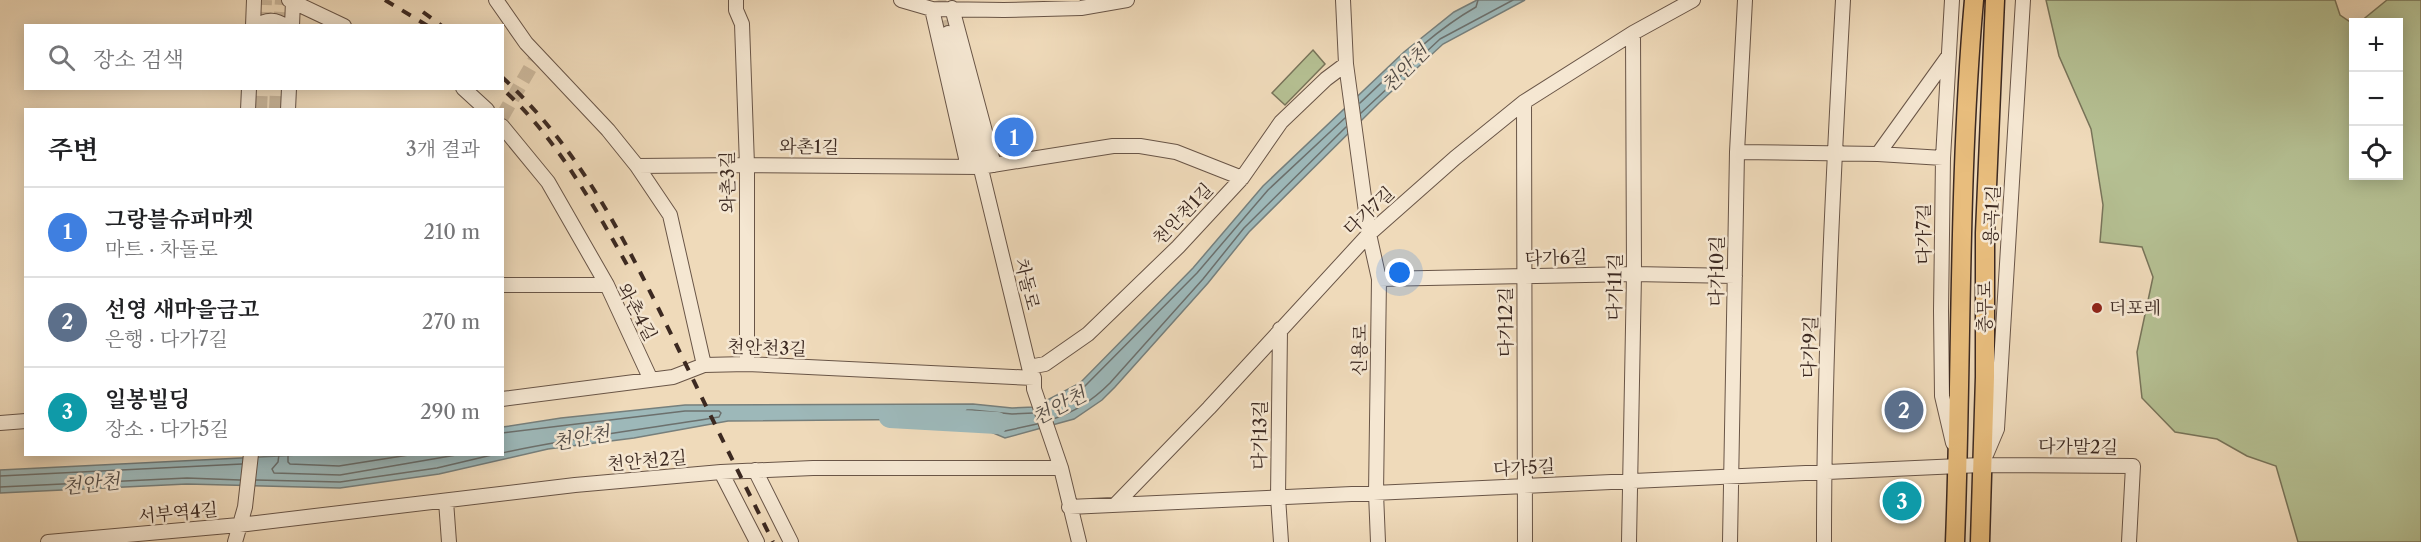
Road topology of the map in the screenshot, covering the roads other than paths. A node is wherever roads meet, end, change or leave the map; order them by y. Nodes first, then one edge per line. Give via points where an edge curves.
1 (254, 0) edge
2 (496, 0) edge
3 (736, 0) edge
4 (901, 0) edge
5 (1127, 0) edge
6 (1343, 0) edge
7 (1693, 0) edge
8 (1745, 0) edge
9 (1843, 0) edge
10 (1952, 0) edge
11 (1974, 0) edge
12 (1995, 0) edge
13 (2023, 0) edge
14 (291, 1) edge
15 (952, 8) junction
16 (932, 9) junction
17 (253, 24) edge
18 (263, 24) edge
19 (282, 24) edge
20 (292, 24) edge
21 (340, 24) edge
22 (948, 33) tunnel mouth
23 (1633, 33) junction
24 (1947, 57) junction
25 (1346, 64) junction
26 (249, 90) edge
27 (289, 90) edge
28 (466, 90) edge
29 (1524, 102) junction
30 (248, 108) edge
31 (288, 108) edge
32 (485, 108) edge
33 (504, 128) edge
34 (1737, 152) junction
35 (1834, 154) junction
36 (1878, 154) junction
37 (1943, 158) junction
38 (747, 165) junction
39 (994, 165) junction
40 (637, 166) junction
41 (974, 167) junction
42 (1242, 178) junction
43 (1369, 234) junction
44 (1634, 274) junction
45 (1735, 276) junction
46 (1524, 277) junction
47 (1379, 279) junction
48 (504, 281) edge
49 (607, 285) junction
50 (1280, 329) junction
51 (747, 364) junction
52 (704, 365) junction
53 (1032, 378) junction
54 (651, 380) junction
55 (504, 399) edge
56 (24, 421) edge
57 (0, 423) edge
58 (251, 456) edge
59 (1981, 465) junction
60 (1958, 466) junction
61 (1061, 468) junction
62 (755, 470) junction
63 (721, 472) junction
64 (1824, 472) junction
65 (1731, 476) junction
66 (1630, 481) junction
67 (1525, 486) junction
68 (1376, 493) junction
69 (1278, 497) junction
70 (446, 501) junction
71 (1116, 504) junction
72 (1069, 507) junction
73 (239, 525) junction
74 (170, 532) junction
75 (48, 542) edge
76 (157, 542) edge
77 (235, 542) edge
78 (449, 542) edge
79 (757, 542) edge
80 (791, 542) edge
81 (1079, 542) edge
82 (1281, 542) edge
83 (1378, 542) edge
84 (1525, 542) edge
85 (1629, 542) edge
86 (1730, 542) edge
87 (1824, 542) edge
88 (1956, 542) edge
89 (1980, 542) edge
90 (2129, 542) edge

1 - 17 street
2 - 40 street via 526,43
3 - 38 street, 와촌3길 via 742,24
4 - 16 street
5 - 15 street via 1081,8
6 - 25 street, 신용로
7 - 23 street, 다가7길
8 - 34 street, 다가10길
9 - 35 street, 다가9길
10 - 24 street, 다가7길
11 - 60 main road, 충무로 via 1963,178
12 - 59 main road, 충무로
13 - 59 street, 용곡1길 via 1997,429
14 - 20 street
14 - 21 street
15 - 16 street
15 - 39 street
16 - 41 street
18 - 19 street via 270,20
22 - 41 street, 차돌로
23 - 29 street, 다가7길
23 - 44 street, 다가11길
24 - 36 street
24 - 37 street, 다가7길
25 - 42 street, 천안천1길 via 1281,122
25 - 43 street, 신용로
26 - 30 street
27 - 31 street
28 - 32 street
29 - 43 street, 다가7길
29 - 46 street, 다가12길
33 - 49 street via 548,182
34 - 35 street
34 - 45 street, 다가10길
35 - 36 street
35 - 64 street, 다가9길
36 - 37 street
37 - 60 street, 다가7길 via 1942,396
38 - 40 street, 와촌1길
38 - 41 street, 와촌1길
38 - 51 street, 와촌3길
39 - 41 street, 와촌1길
39 - 42 street, 와촌1길 via 1113,146 1140,146 1176,152
40 - 52 street via 670,215
41 - 53 street, 차돌로
42 - 53 street, 천안천1길 via 1089,334 1045,364
43 - 47 street, 신용로
43 - 50 street, 다가7길
44 - 45 street, 다가6길
44 - 46 street, 다가6길
44 - 66 street, 다가11길
45 - 65 street, 다가10길
46 - 47 street, 다가6길
46 - 67 street, 다가12길
47 - 68 street, 신용로
48 - 49 street, 와촌4길
49 - 54 street, 와촌4길
50 - 69 street, 다가13길
50 - 71 street, 다가7길
51 - 52 street, 천안천3길
51 - 53 street, 천안천3길
52 - 54 street, 천안천3길 via 673,377
53 - 61 street, 차돌로
54 - 55 street, 천안천3길
56 - 57 street
58 - 73 street
59 - 60 street, 다가5길
59 - 89 main road, 충무로
59 - 90 street, 다가말2길 via 2133,466
60 - 64 street, 다가5길
60 - 88 main road, 충무로
61 - 62 street, 천안천2길
61 - 72 street, 차돌로
62 - 63 street, 천안천2길
62 - 80 street
63 - 70 street, 천안천2길
63 - 79 street
64 - 65 street, 다가5길
64 - 87 street, 다가9길
65 - 66 street, 다가5길
65 - 86 street, 다가10길
66 - 67 street, 다가5길
66 - 85 street, 다가11길
67 - 68 street, 다가5길
67 - 84 street, 다가12길
68 - 69 street, 다가5길
68 - 83 street, 신용로
69 - 71 street, 다가5길
69 - 82 street, 다가13길
70 - 73 street, 천안천2길
70 - 78 street
71 - 72 street, 다가5길
72 - 81 street, 차돌로
73 - 74 street, 서부역4길
73 - 77 street
74 - 75 street, 서부역4길
74 - 76 street

